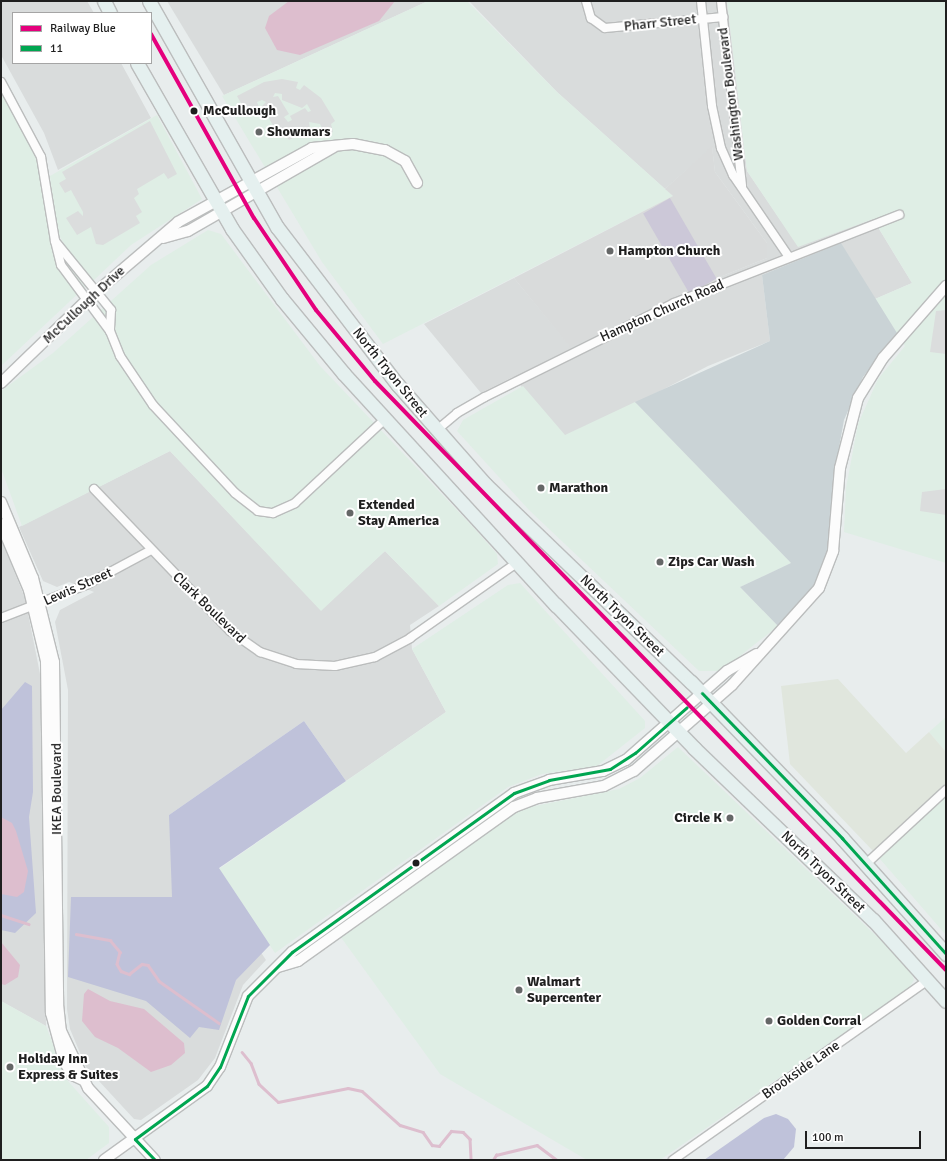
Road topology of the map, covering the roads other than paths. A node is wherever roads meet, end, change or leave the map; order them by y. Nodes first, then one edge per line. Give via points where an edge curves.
1 (104, 1) edge
2 (149, 1) edge
3 (586, 1) edge
4 (701, 1) edge
5 (720, 1) edge
6 (110, 12) edge
7 (723, 17) junction
8 (702, 18) junction
9 (138, 64) edge
10 (1, 82) edge
11 (334, 147) junction
12 (253, 181) junction
13 (417, 183) dead end
14 (742, 187) junction
15 (258, 193) junction
16 (219, 206) junction
17 (899, 215) dead end
18 (55, 242) junction
19 (789, 257) junction
20 (946, 286) edge
21 (96, 291) junction
22 (88, 299) junction
23 (110, 331) junction
24 (4, 374) edge
25 (1, 383) edge
26 (385, 419) junction
27 (437, 430) junction
28 (94, 489) dead end
29 (1, 502) edge
30 (1, 524) edge
31 (151, 550) junction
32 (518, 562) junction
33 (37, 605) junction
34 (1, 618) edge
35 (758, 653) junction
36 (702, 693) junction
37 (712, 704) junction
38 (670, 721) junction
39 (680, 732) junction
40 (946, 790) edge
41 (866, 864) junction
42 (946, 954) edge
43 (278, 968) junction
44 (928, 980) junction
45 (946, 1001) edge
46 (135, 1139) junction
47 (104, 1160) edge
48 (155, 1160) edge
49 (673, 1160) edge

1 - 6 main road
2 - 12 main road, North Tryon Street
3 - 8 street, Pharr Street via 591,18 608,28
4 - 8 street, Washington Boulevard
5 - 7 street, Washington Boulevard
7 - 8 street, Pharr Street
7 - 14 street, Washington Boulevard
8 - 14 street, Washington Boulevard via 714,122 726,160
9 - 16 main road, North Tryon Street
10 - 18 street via 41,157
11 - 12 street, McCullough Drive via 312,148
11 - 13 street, McCullough Drive via 364,144 393,153 409,164
11 - 15 street, McCullough Drive
12 - 15 main road, North Tryon Street
12 - 16 street, McCullough Drive via 234,192
14 - 19 street, Washington Boulevard
15 - 16 street, McCullough Drive via 240,202
15 - 27 main road, North Tryon Street via 277,226 316,281
16 - 21 street, McCullough Drive via 188,230 163,238
16 - 26 main road, North Tryon Street via 282,299
17 - 19 street, Hampton Church Road
18 - 21 street
18 - 22 street via 60,265
19 - 27 street, Hampton Church Road via 628,325 472,404
20 - 35 street via 883,358 862,390 845,443 836,533 828,571 810,602
21 - 22 street, McCullough Drive
21 - 23 street via 112,313
22 - 23 street
22 - 24 street, McCullough Drive
23 - 26 street via 125,365 153,405 235,493 258,511 274,513 295,503
24 - 25 street, McCullough Drive
26 - 32 main road, North Tryon Street
27 - 36 main road, North Tryon Street via 544,542
28 - 31 street, Clark Boulevard
29 - 33 street, IKEA Boulevard
30 - 33 street, IKEA Boulevard
31 - 32 street, Clark Boulevard via 244,643 284,661 318,667 362,662 389,651
31 - 33 street, Lewis Street via 142,558
32 - 38 main road, North Tryon Street
33 - 34 street, Lewis Street
33 - 46 street, IKEA Boulevard via 48,689 58,1012 67,1049 83,1080
35 - 36 street via 736,664
35 - 37 street
36 - 37 main road, North Tryon Street
36 - 38 street
37 - 39 street
37 - 41 main road, North Tryon Street
38 - 39 main road, North Tryon Street
38 - 43 street via 635,753 610,769 543,782 514,793 322,929
39 - 43 street via 645,764 619,780 530,800 514,807 298,961
39 - 44 main road, North Tryon Street via 873,920
40 - 41 street
41 - 42 main road, North Tryon Street
43 - 46 street via 256,985 245,1000 212,1080 188,1102
44 - 45 main road, North Tryon Street
44 - 49 street, Brookside Lane
46 - 47 street
46 - 48 street, IKEA Boulevard

